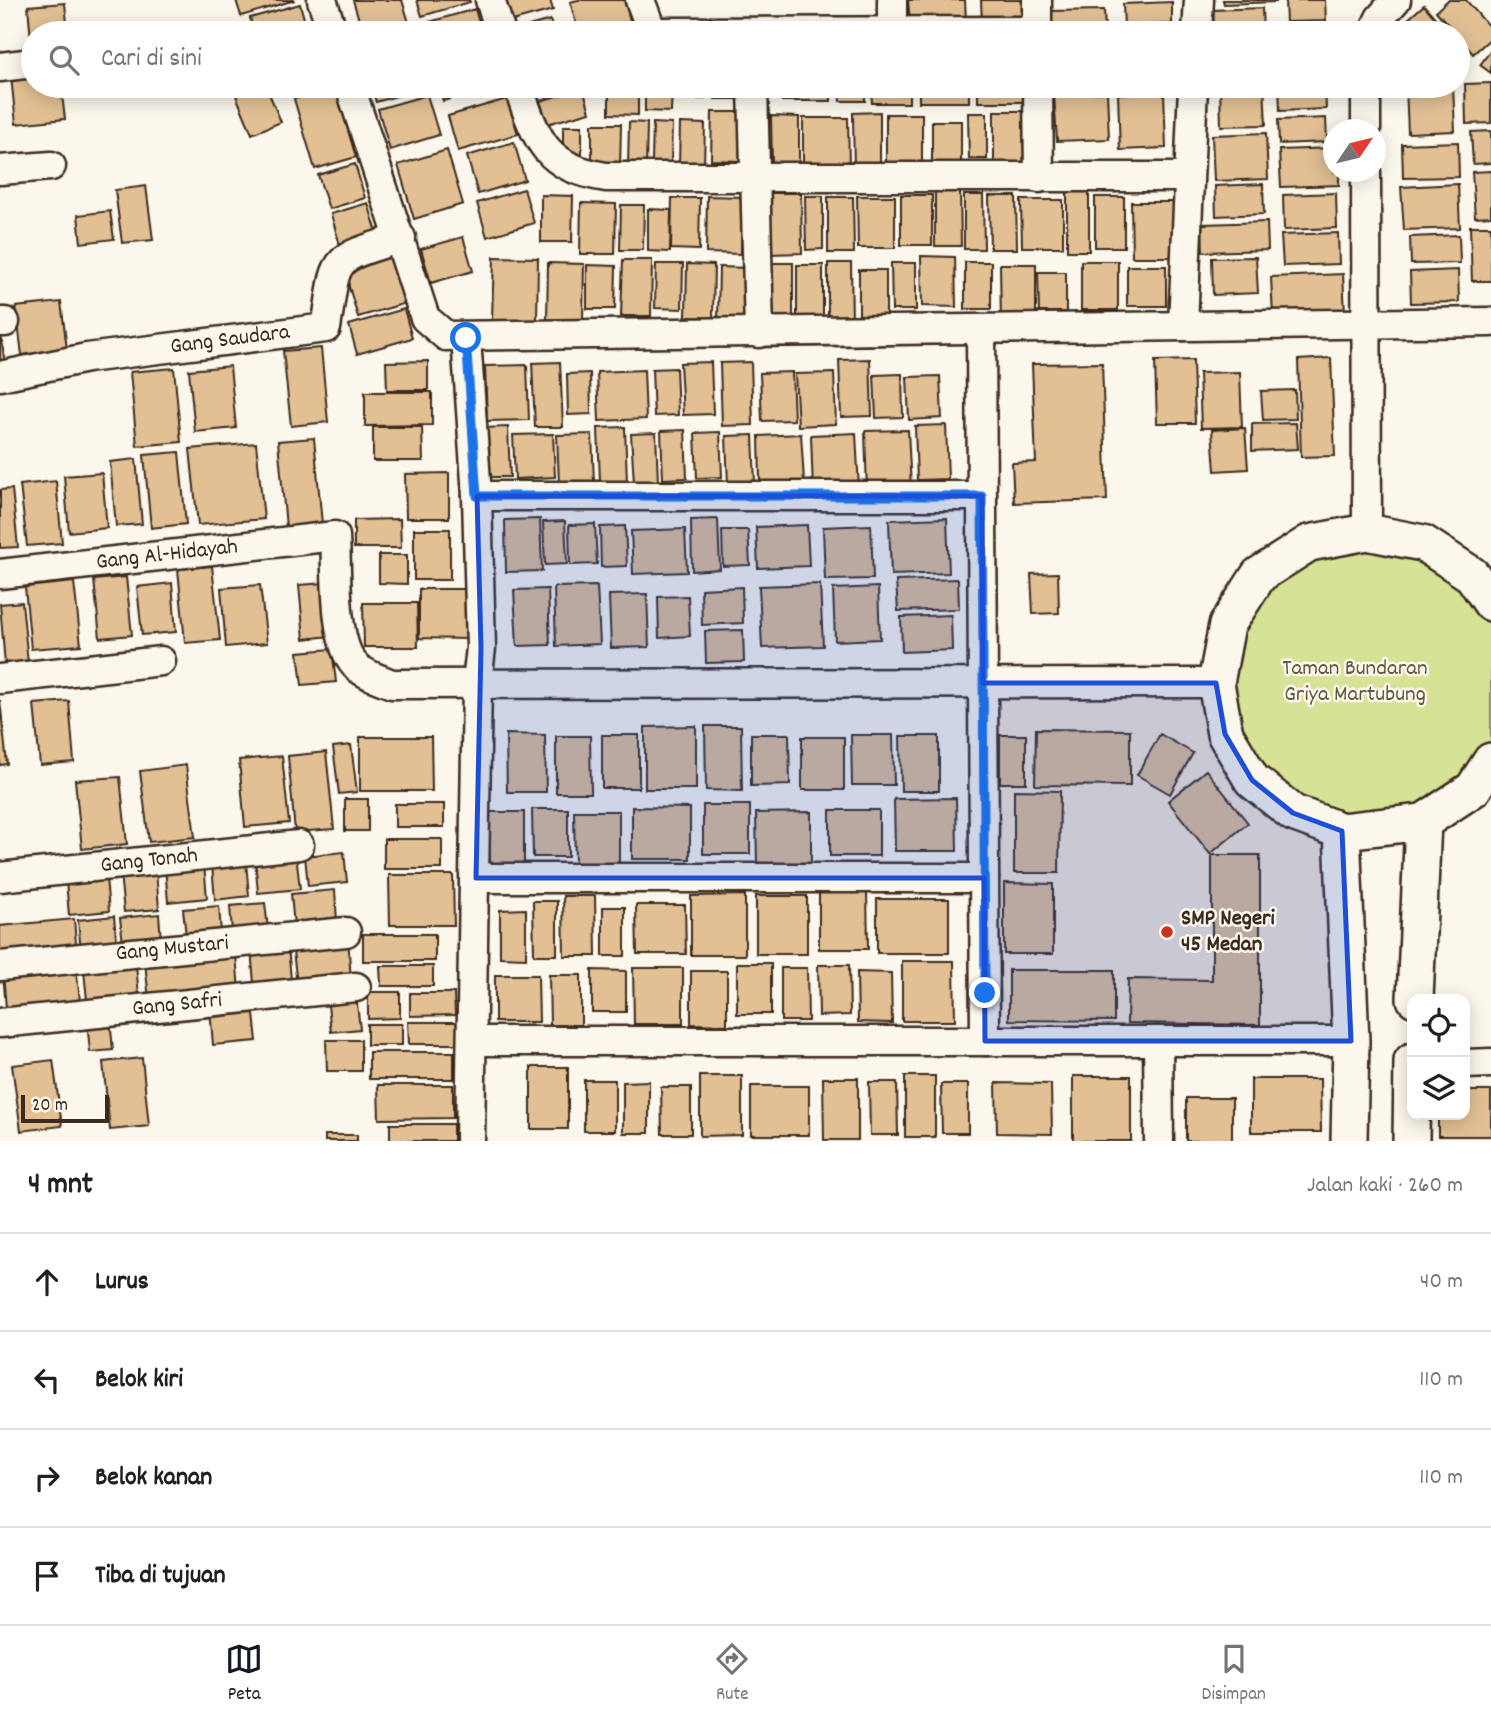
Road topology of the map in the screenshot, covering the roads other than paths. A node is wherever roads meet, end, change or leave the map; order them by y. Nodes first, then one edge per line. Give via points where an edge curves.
1 (322, 0) edge
2 (490, 0) edge
3 (640, 0) edge
4 (892, 0) edge
5 (1037, 0) edge
6 (1199, 0) edge
7 (1395, 0) edge
8 (329, 21) edge
9 (497, 21) edge
10 (648, 21) edge
11 (892, 21) edge
12 (1037, 21) edge
13 (1198, 21) edge
14 (1379, 21) edge
15 (21, 64) edge
16 (0, 67) edge
17 (354, 98) edge
18 (522, 98) edge
19 (753, 98) edge
20 (1038, 98) edge
21 (1193, 98) edge
22 (1366, 98) edge
23 (1366, 119) edge
24 (51, 166) dead end
25 (0, 170) edge
26 (1188, 177) junction
27 (1038, 178) junction
28 (755, 179) junction
29 (1366, 182) edge
30 (401, 238) junction
31 (1491, 321) edge
32 (1367, 323) junction
33 (1183, 326) junction
34 (981, 329) junction
35 (759, 333) junction
36 (466, 338) junction
37 (0, 376) edge
38 (477, 496) junction
39 (982, 496) junction
40 (1367, 532) junction
41 (0, 574) edge
42 (1491, 603) edge
43 (160, 661) dead end
44 (0, 679) edge
45 (477, 682) junction
46 (983, 682) junction
47 (1216, 683) junction
48 (1491, 761) edge
49 (1423, 822) junction
50 (1342, 831) junction
51 (299, 845) dead end
52 (0, 877) edge
53 (476, 878) junction
54 (984, 878) junction
55 (346, 932) dead end
56 (0, 966) edge
57 (356, 987) dead end
58 (1415, 994) edge
59 (0, 1023) edge
60 (472, 1041) junction
61 (985, 1041) junction
62 (1158, 1041) junction
63 (1351, 1041) junction
64 (1491, 1063) edge
65 (1470, 1064) edge
66 (1411, 1120) edge
67 (470, 1141) edge
68 (1158, 1141) edge
69 (1349, 1141) edge
70 (1411, 1141) edge

1 - 8 street
2 - 9 street
3 - 10 street
4 - 11 street
5 - 12 street
6 - 13 street
7 - 14 street
15 - 16 street
17 - 30 street
18 - 28 street via 544,147 568,169 606,177
19 - 28 street
20 - 27 street
21 - 26 street
22 - 23 street
24 - 25 street
26 - 27 street
26 - 33 street
27 - 28 street
28 - 35 street
29 - 32 street
30 - 36 street via 428,323 446,336
30 - 37 street, Gang Saudara via 345,256 336,267 326,328 87,358
31 - 32 street
32 - 33 street
32 - 40 street
33 - 34 street
34 - 35 street
34 - 39 street
35 - 36 street
36 - 38 street
38 - 39 street
38 - 45 street via 481,648
39 - 46 street
40 - 42 street via 1423,543 1472,575
40 - 47 street via 1309,542 1259,575 1227,625
41 - 45 street, Gang Al-Hidayah via 335,536 341,633 354,664 392,684
43 - 44 street
45 - 46 street
45 - 53 street
46 - 47 street
46 - 54 street
47 - 50 street via 1226,734 1252,780 1293,813
48 - 49 street via 1473,789
49 - 50 street
49 - 58 street
50 - 63 street
51 - 52 street, Gang Tonah
53 - 54 street
53 - 60 street
54 - 61 street
55 - 56 street, Gang Mustari
57 - 59 street, Gang Safri
60 - 61 street
60 - 67 street
61 - 62 street
62 - 63 street
62 - 68 street
63 - 69 street
64 - 65 street
66 - 70 street

